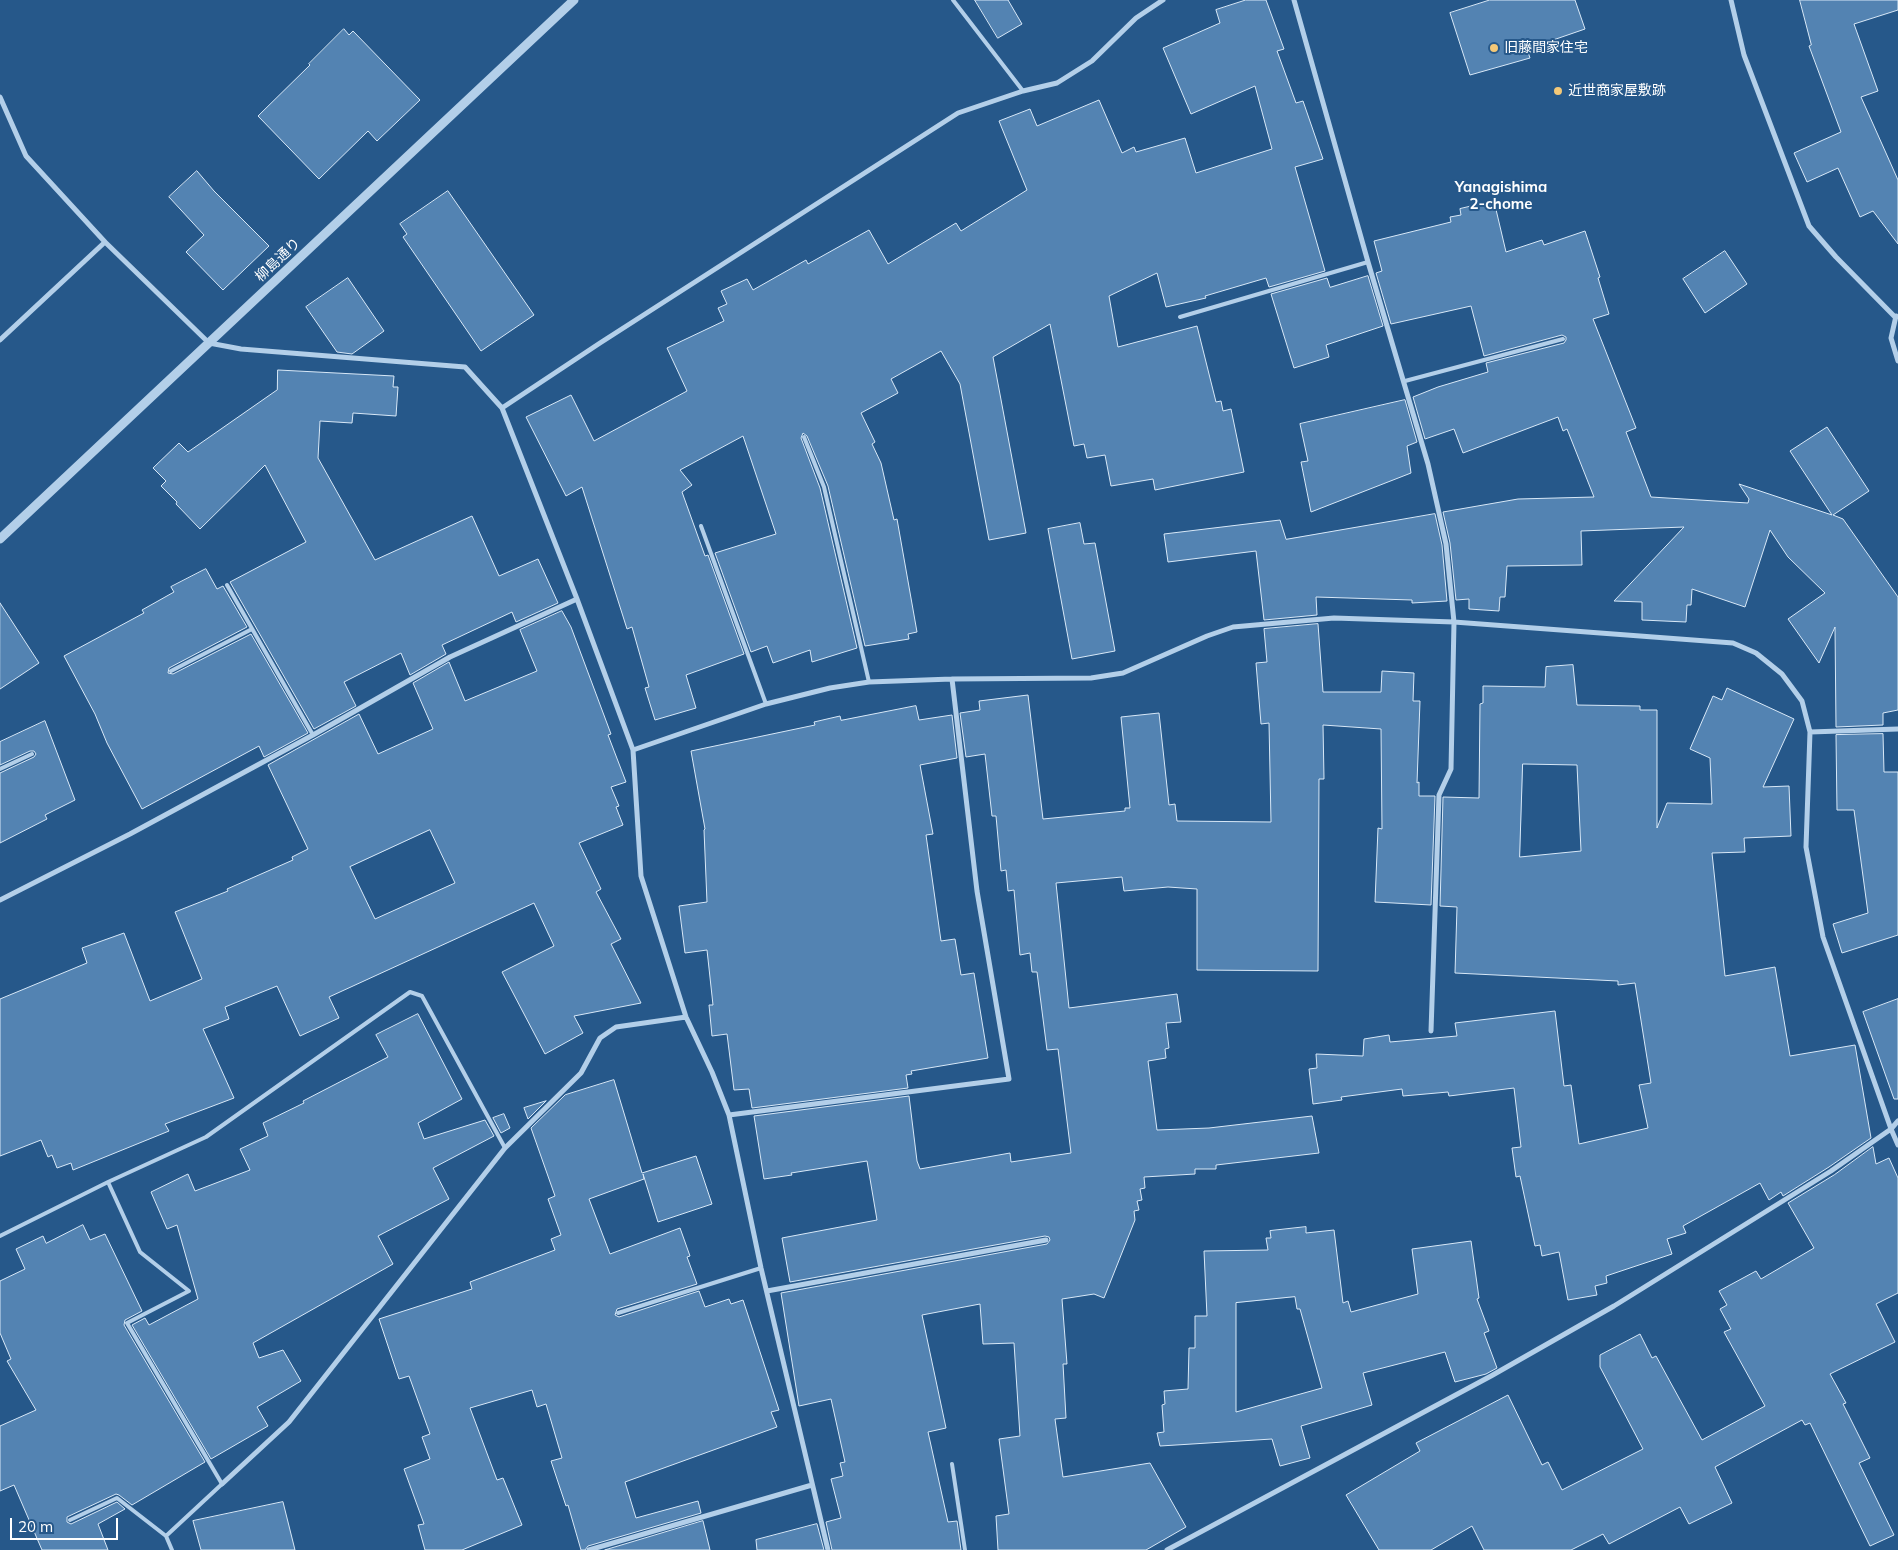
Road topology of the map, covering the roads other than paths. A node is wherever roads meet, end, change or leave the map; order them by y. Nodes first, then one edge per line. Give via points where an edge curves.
1 (574, 0) edge
2 (953, 0) edge
3 (1163, 0) edge
4 (1294, 0) edge
5 (1731, 0) edge
6 (1022, 91) junction
7 (0, 97) edge
8 (105, 242) junction
9 (1368, 262) junction
10 (1897, 316) edge
11 (1180, 317) dead end
12 (1563, 339) dead end
13 (0, 340) edge
14 (209, 343) junction
15 (1898, 361) edge
16 (1405, 381) junction
17 (502, 408) junction
18 (804, 437) dead end
19 (700, 526) dead end
20 (0, 539) edge
21 (227, 585) dead end
22 (577, 599) junction
23 (1454, 622) junction
24 (252, 629) junction
25 (171, 671) dead end
26 (952, 679) junction
27 (869, 682) junction
28 (766, 704) junction
29 (1898, 729) edge
30 (1810, 732) junction
31 (312, 735) junction
32 (633, 750) junction
33 (32, 754) dead end
34 (0, 769) edge
35 (0, 900) edge
36 (686, 1017) junction
37 (1431, 1031) dead end
38 (729, 1115) junction
39 (1898, 1121) edge
40 (1891, 1129) junction
41 (1898, 1145) edge
42 (505, 1148) junction
43 (108, 1182) junction
44 (0, 1236) edge
45 (1046, 1240) dead end
46 (761, 1268) junction
47 (767, 1291) junction
48 (618, 1313) dead end
49 (952, 1464) dead end
50 (222, 1484) junction
51 (812, 1484) junction
52 (70, 1520) dead end
53 (166, 1536) junction
54 (172, 1550) edge
55 (589, 1550) edge
56 (828, 1550) edge
57 (965, 1550) edge
58 (1167, 1550) edge

1 - 14 street, 柳島通り
2 - 6 lane
3 - 6 street via 1136,18 1092,61 1057,83
4 - 9 street
5 - 10 street via 1744,55 1809,226
6 - 17 street via 958,113
7 - 8 street via 26,156
8 - 13 street
8 - 14 street
9 - 11 lane
9 - 16 street
10 - 15 street via 1891,338
12 - 16 lane
14 - 17 street via 241,349 465,367
14 - 20 street, 柳島通り
16 - 23 street via 1446,544
17 - 22 street
18 - 27 lane via 824,487
19 - 28 lane
21 - 24 lane
22 - 31 street via 450,656
22 - 32 street
23 - 26 street via 1334,618 1233,627 1122,673 1091,678
23 - 30 street via 1734,643 1756,653 1782,674 1802,701
23 - 37 street via 1451,769 1439,795
24 - 25 lane
24 - 31 lane
26 - 27 street
26 - 38 street via 976,891 1009,1079
27 - 28 street
28 - 32 street
29 - 30 street
30 - 40 street via 1806,847 1823,936
31 - 35 street
32 - 36 street via 641,876
33 - 34 lane
36 - 38 street
36 - 42 street via 616,1026 600,1038 581,1073
38 - 46 street
39 - 40 street
40 - 41 street
40 - 58 street via 1831,1171 1614,1306 1491,1376
42 - 43 lane via 422,996 410,992 206,1137
42 - 50 street via 289,1422
43 - 44 lane
43 - 50 lane via 140,1252 189,1291 127,1323
45 - 47 street
46 - 47 street
46 - 48 lane
47 - 51 street
49 - 57 lane
50 - 53 lane
51 - 55 street
51 - 56 street
52 - 53 lane via 117,1498
53 - 54 lane

